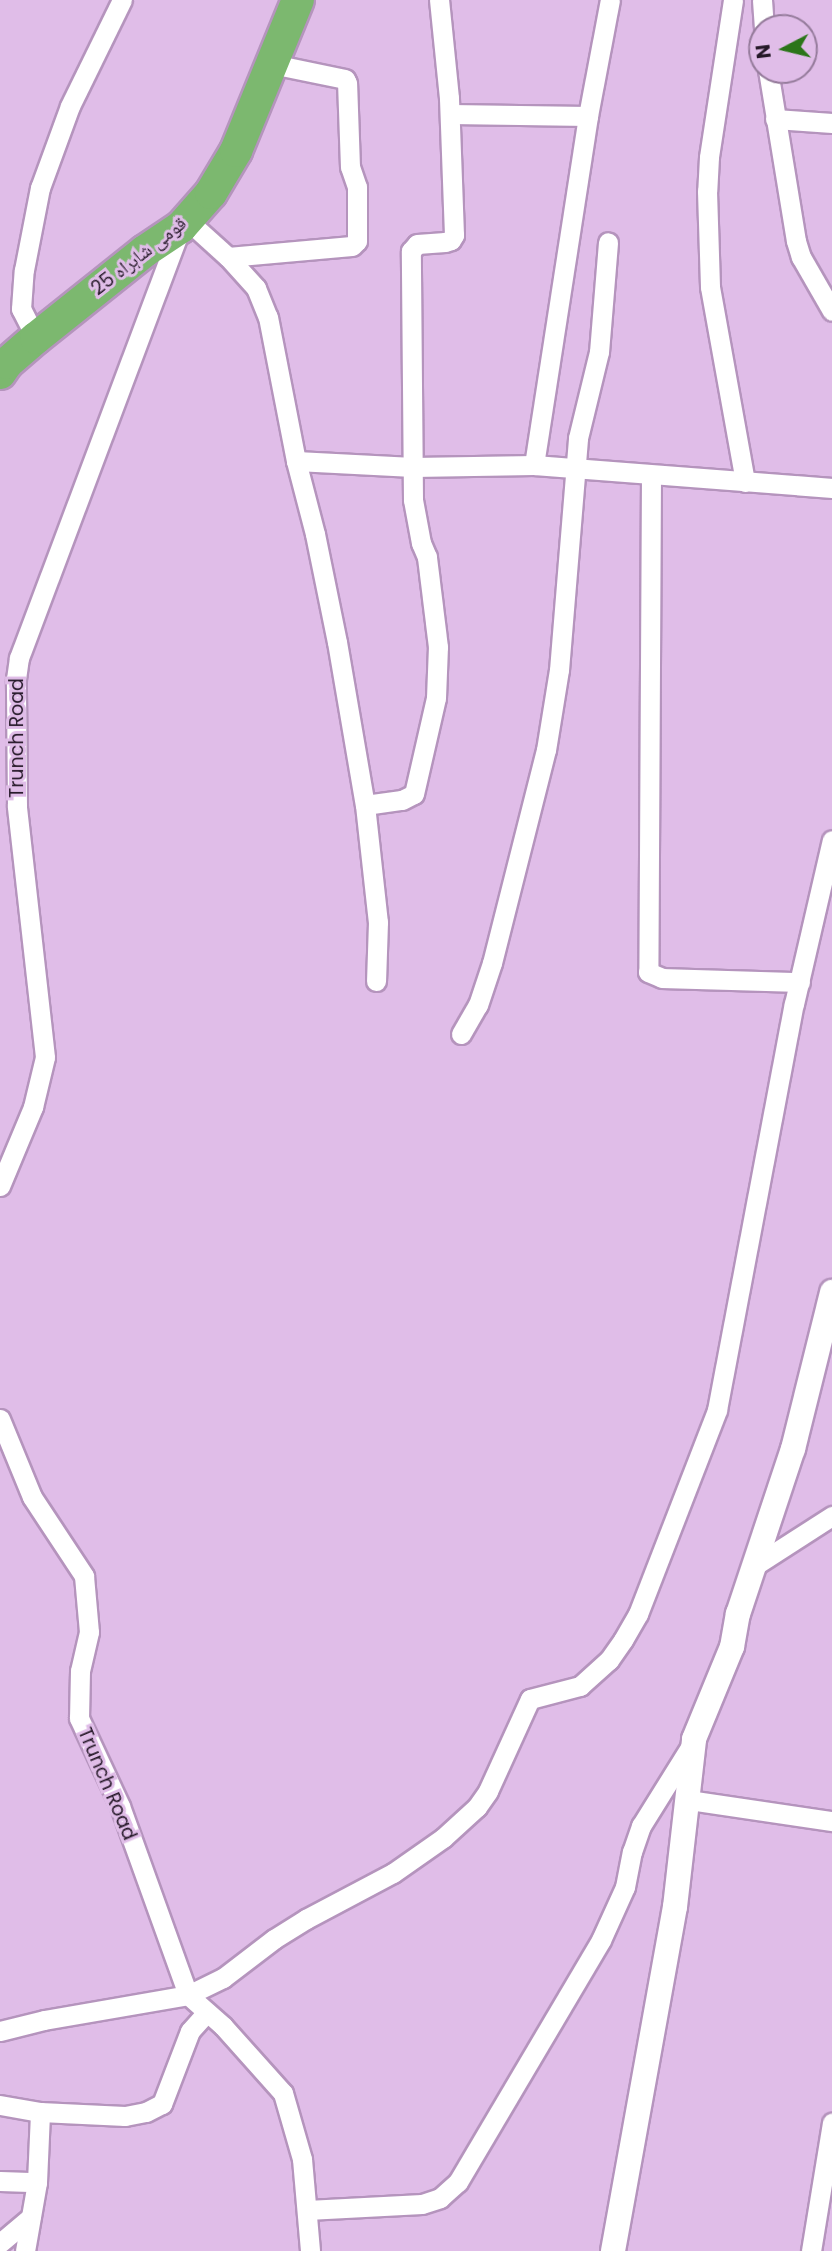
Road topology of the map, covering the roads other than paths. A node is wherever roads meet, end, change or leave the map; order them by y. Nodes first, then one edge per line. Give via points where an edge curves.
1 (122, 0) edge
2 (298, 0) edge
3 (439, 0) edge
4 (610, 0) edge
5 (733, 0) edge
6 (272, 64) junction
7 (770, 84) edge
8 (450, 114) junction
9 (588, 116) junction
10 (775, 119) junction
11 (832, 122) edge
12 (184, 223) junction
13 (608, 242) dead end
14 (229, 257) junction
15 (832, 311) edge
16 (36, 338) junction
17 (0, 373) edge
18 (296, 461) junction
19 (534, 465) junction
20 (414, 467) junction
21 (575, 470) junction
22 (651, 475) junction
23 (745, 482) junction
24 (832, 488) edge
25 (365, 805) junction
26 (832, 840) edge
27 (376, 981) dead end
28 (800, 982) junction
29 (461, 1034) dead end
30 (0, 1186) edge
31 (832, 1292) edge
32 (827, 1335) edge
33 (0, 1419) edge
34 (832, 1516) edge
35 (754, 1566) junction
36 (694, 1740) junction
37 (689, 1800) junction
38 (832, 1821) edge
39 (188, 1995) junction
40 (207, 2012) junction
41 (0, 2031) edge
42 (0, 2105) edge
43 (40, 2112) junction
44 (832, 2123) edge
45 (0, 2181) edge
46 (37, 2182) junction
47 (307, 2210) junction
48 (31, 2217) junction
49 (823, 2230) edge
50 (0, 2243) edge
51 (25, 2251) edge
52 (310, 2251) edge
53 (613, 2251) edge
54 (811, 2251) edge

1 - 16 street via 70,106 40,188 21,309
2 - 6 highway, قومی شاہراہ 25
3 - 8 street
4 - 9 street
5 - 23 street via 707,191 712,300
6 - 12 highway, قومی شاہراہ 25 via 236,151 211,193
6 - 14 street via 347,83 357,241 352,246
7 - 10 street
8 - 9 street
8 - 20 street via 454,235 445,242 417,244 411,251
9 - 19 street
10 - 11 street
10 - 15 street via 796,241
12 - 14 street
12 - 16 highway, قومی شاہراہ 25
12 - 30 street, Trunch Road via 19,658 17,806 45,1057 33,1107
13 - 21 street via 599,352
14 - 18 street via 265,306
16 - 17 highway, قومی شاہراہ 25
18 - 20 street
18 - 25 street via 322,566
19 - 20 street
19 - 21 street
20 - 25 street via 413,500 427,557 438,647 436,698 414,794
21 - 22 street
21 - 29 street via 559,670 545,750 492,964
22 - 23 street
22 - 28 street via 648,972 662,978
23 - 24 street
25 - 27 street via 378,922
26 - 28 street
28 - 39 street via 717,1410 638,1614 623,1640 580,1686 530,1699 488,1791 477,1808 443,1838 393,1873 288,1929 223,1978
31 - 32 street
32 - 35 street
33 - 39 street, Trunch Road via 32,1497 84,1576 89,1632 80,1671 79,1718 120,1806
34 - 35 street
35 - 36 street via 732,1647
36 - 37 street
36 - 47 street via 641,1826 625,1887 601,1940 458,2182 440,2198 422,2204
37 - 38 street
37 - 53 street via 675,1907
39 - 40 street
39 - 41 street
40 - 43 street via 190,2031 162,2104 125,2116
40 - 47 street via 283,2092 302,2158
42 - 43 street
43 - 46 street
44 - 49 street
45 - 46 street
46 - 48 street
47 - 52 street
48 - 50 street
48 - 51 street
49 - 54 street

